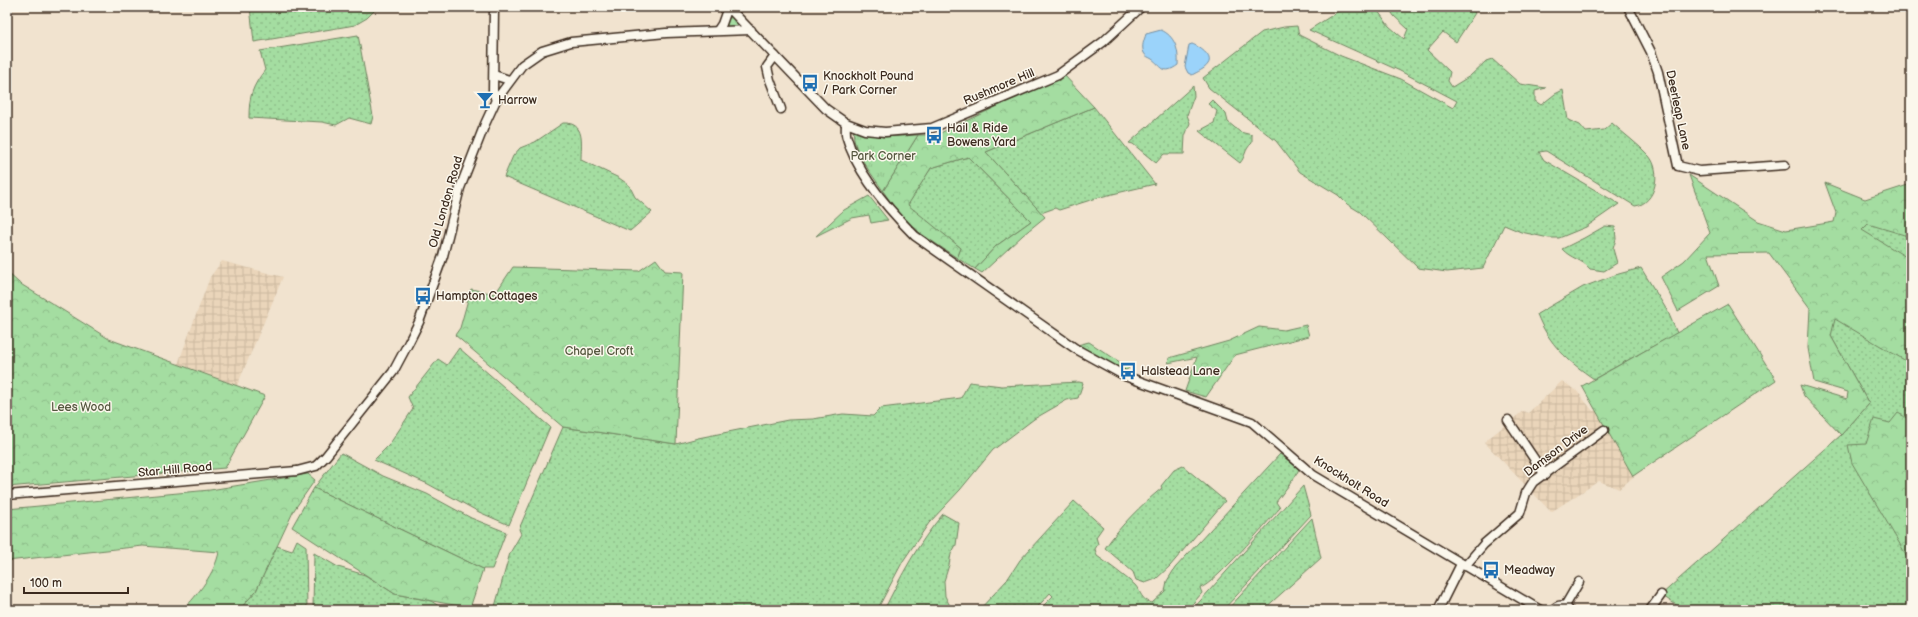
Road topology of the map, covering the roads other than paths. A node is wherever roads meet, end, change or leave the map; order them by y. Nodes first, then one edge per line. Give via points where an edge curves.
1 (494, 7) edge
2 (728, 7) edge
3 (1141, 7) edge
4 (1628, 7) edge
5 (718, 30) junction
6 (751, 30) junction
7 (775, 56) junction
8 (494, 75) junction
9 (509, 80) junction
10 (496, 100) junction
11 (781, 109) dead end
12 (846, 123) junction
13 (1785, 165) dead end
14 (1508, 420) dead end
15 (1604, 430) dead end
16 (335, 445) joint
17 (1545, 475) junction
18 (7, 495) edge
19 (1463, 565) junction
20 (1578, 582) dead end
21 (1661, 595) dead end
22 (1567, 608) edge
23 (1438, 610) edge
24 (1540, 610) edge
25 (1553, 610) edge
26 (1650, 610) edge

1 - 8 street
2 - 5 street
2 - 6 street, Rushmore Hill
3 - 12 street, Rushmore Hill via 1103,42 1058,75 932,128 885,132 865,130
4 - 13 street, Deerleap Lane via 1651,52 1658,72 1678,166 1699,171
5 - 6 street, Old London Road
5 - 9 street, Old London Road via 636,35 563,44 536,54
6 - 7 street, Rushmore Hill
7 - 11 street via 767,67
7 - 12 street, Rushmore Hill via 826,109
8 - 9 street
8 - 10 street via 493,96
9 - 10 street, Old London Road
10 - 16 street, Old London Road via 463,180 443,256 419,322 393,372
12 - 19 street, Knockholt Road via 846,138 859,166 897,219 915,236 1076,349 1125,376 1252,422 1314,475
14 - 17 street
15 - 17 street, Damson Drive
16 - 18 street, Star Hill Road via 316,466 297,472
17 - 19 street, Damson Drive via 1528,487 1522,508 1515,519
19 - 23 street, Damson Drive
19 - 24 street, Knockholt Road
20 - 22 street
21 - 26 street
22 - 25 street via 1556,606

